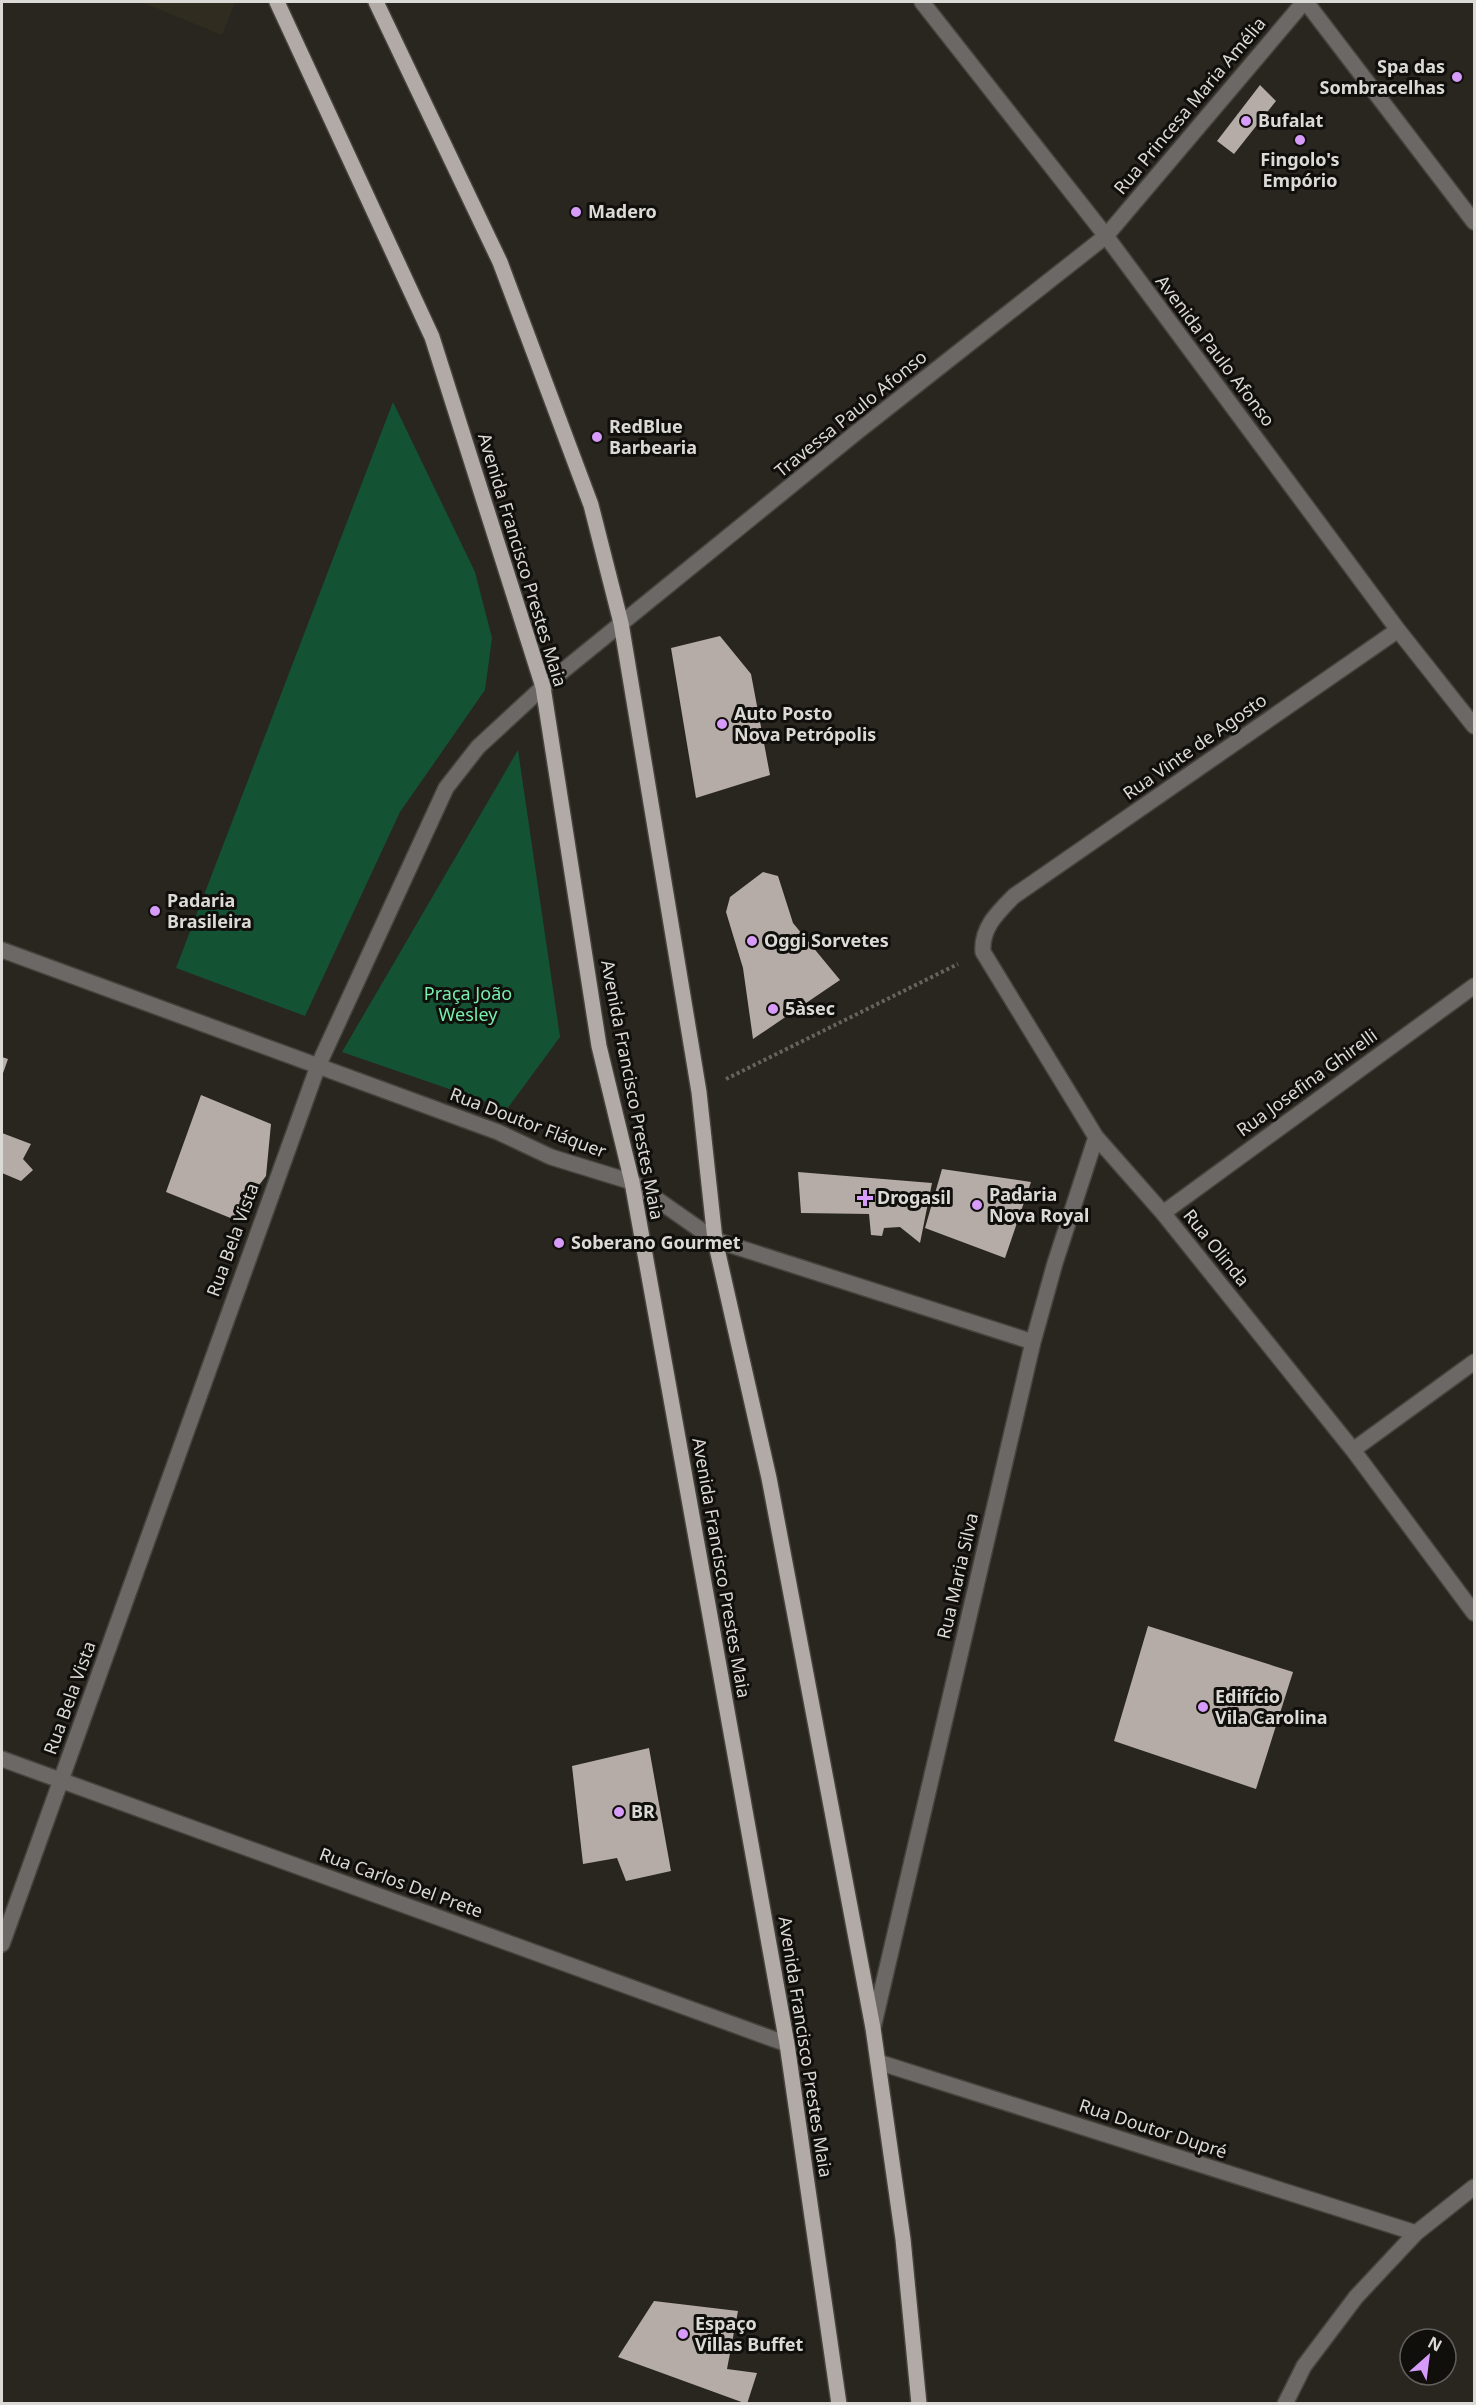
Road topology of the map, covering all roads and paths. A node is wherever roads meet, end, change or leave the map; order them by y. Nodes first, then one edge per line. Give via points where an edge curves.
1 (277, 2) edge
2 (376, 2) edge
3 (922, 2) edge
4 (1305, 2) edge
5 (1474, 222) edge
6 (1106, 236) junction
7 (621, 623) junction
8 (1398, 630) junction
9 (543, 687) junction
10 (1474, 726) edge
11 (1014, 896) joint
12 (2, 950) edge
13 (941, 973) dead end
14 (1474, 986) edge
15 (318, 1066) junction
16 (699, 1092) junction
17 (1096, 1137) junction
18 (632, 1182) junction
19 (1163, 1213) junction
20 (715, 1240) junction
21 (1033, 1342) junction
22 (1474, 1362) edge
23 (1353, 1450) junction
24 (1474, 1613) edge
25 (2, 1759) edge
26 (61, 1780) junction
27 (2, 1944) edge
28 (873, 2028) junction
29 (787, 2044) junction
30 (878, 2062) junction
31 (1472, 2194) edge
32 (1416, 2233) junction
33 (839, 2403) edge
34 (919, 2403) edge
35 (1285, 2403) edge

1 - 9 main road, Avenida Francisco Prestes Maia via 432,337
2 - 7 main road via 500,262 591,505
3 - 6 street, Avenida Paulo Afonso
4 - 5 street
4 - 6 street, Rua Princesa Maria Amélia
6 - 7 street, Travessa Paulo Afonso
6 - 8 street, Avenida Paulo Afonso
7 - 9 street, Rua Bela Vista
7 - 16 main road
8 - 10 street, Avenida Paulo Afonso
8 - 11 street, Rua Vinte de Agosto
9 - 15 street, Rua Bela Vista via 478,747 446,788
9 - 18 main road, Avenida Francisco Prestes Maia via 599,1046
11 - 17 street, Rua Olinda via 986,929 983,951
12 - 15 street, Rua Doutor Fláquer
13 - 16 path
14 - 19 street, Rua Josefina Ghirelli
15 - 18 street, Rua Doutor Fláquer via 498,1132 551,1157
15 - 26 street, Rua Bela Vista
16 - 20 main road
17 - 19 street, Rua Olinda
17 - 21 street, Rua Maria Silva
18 - 20 street, Rua Doutor Fláquer
18 - 29 main road, Avenida Francisco Prestes Maia
19 - 23 street, Rua Olinda
20 - 21 street, Rua Doutor Fláquer
20 - 28 main road via 769,1478
21 - 28 street, Rua Maria Silva
22 - 23 street
23 - 24 street, Rua Olinda
25 - 26 street, Rua Carlos Del Prete
26 - 27 street, Rua Bela Vista
26 - 29 street, Rua Carlos Del Prete
28 - 30 main road
29 - 33 main road, Avenida Francisco Prestes Maia
30 - 32 street, Rua Doutor Dupré
30 - 34 main road via 903,2240
31 - 32 street
32 - 35 street via 1356,2296 1304,2366

